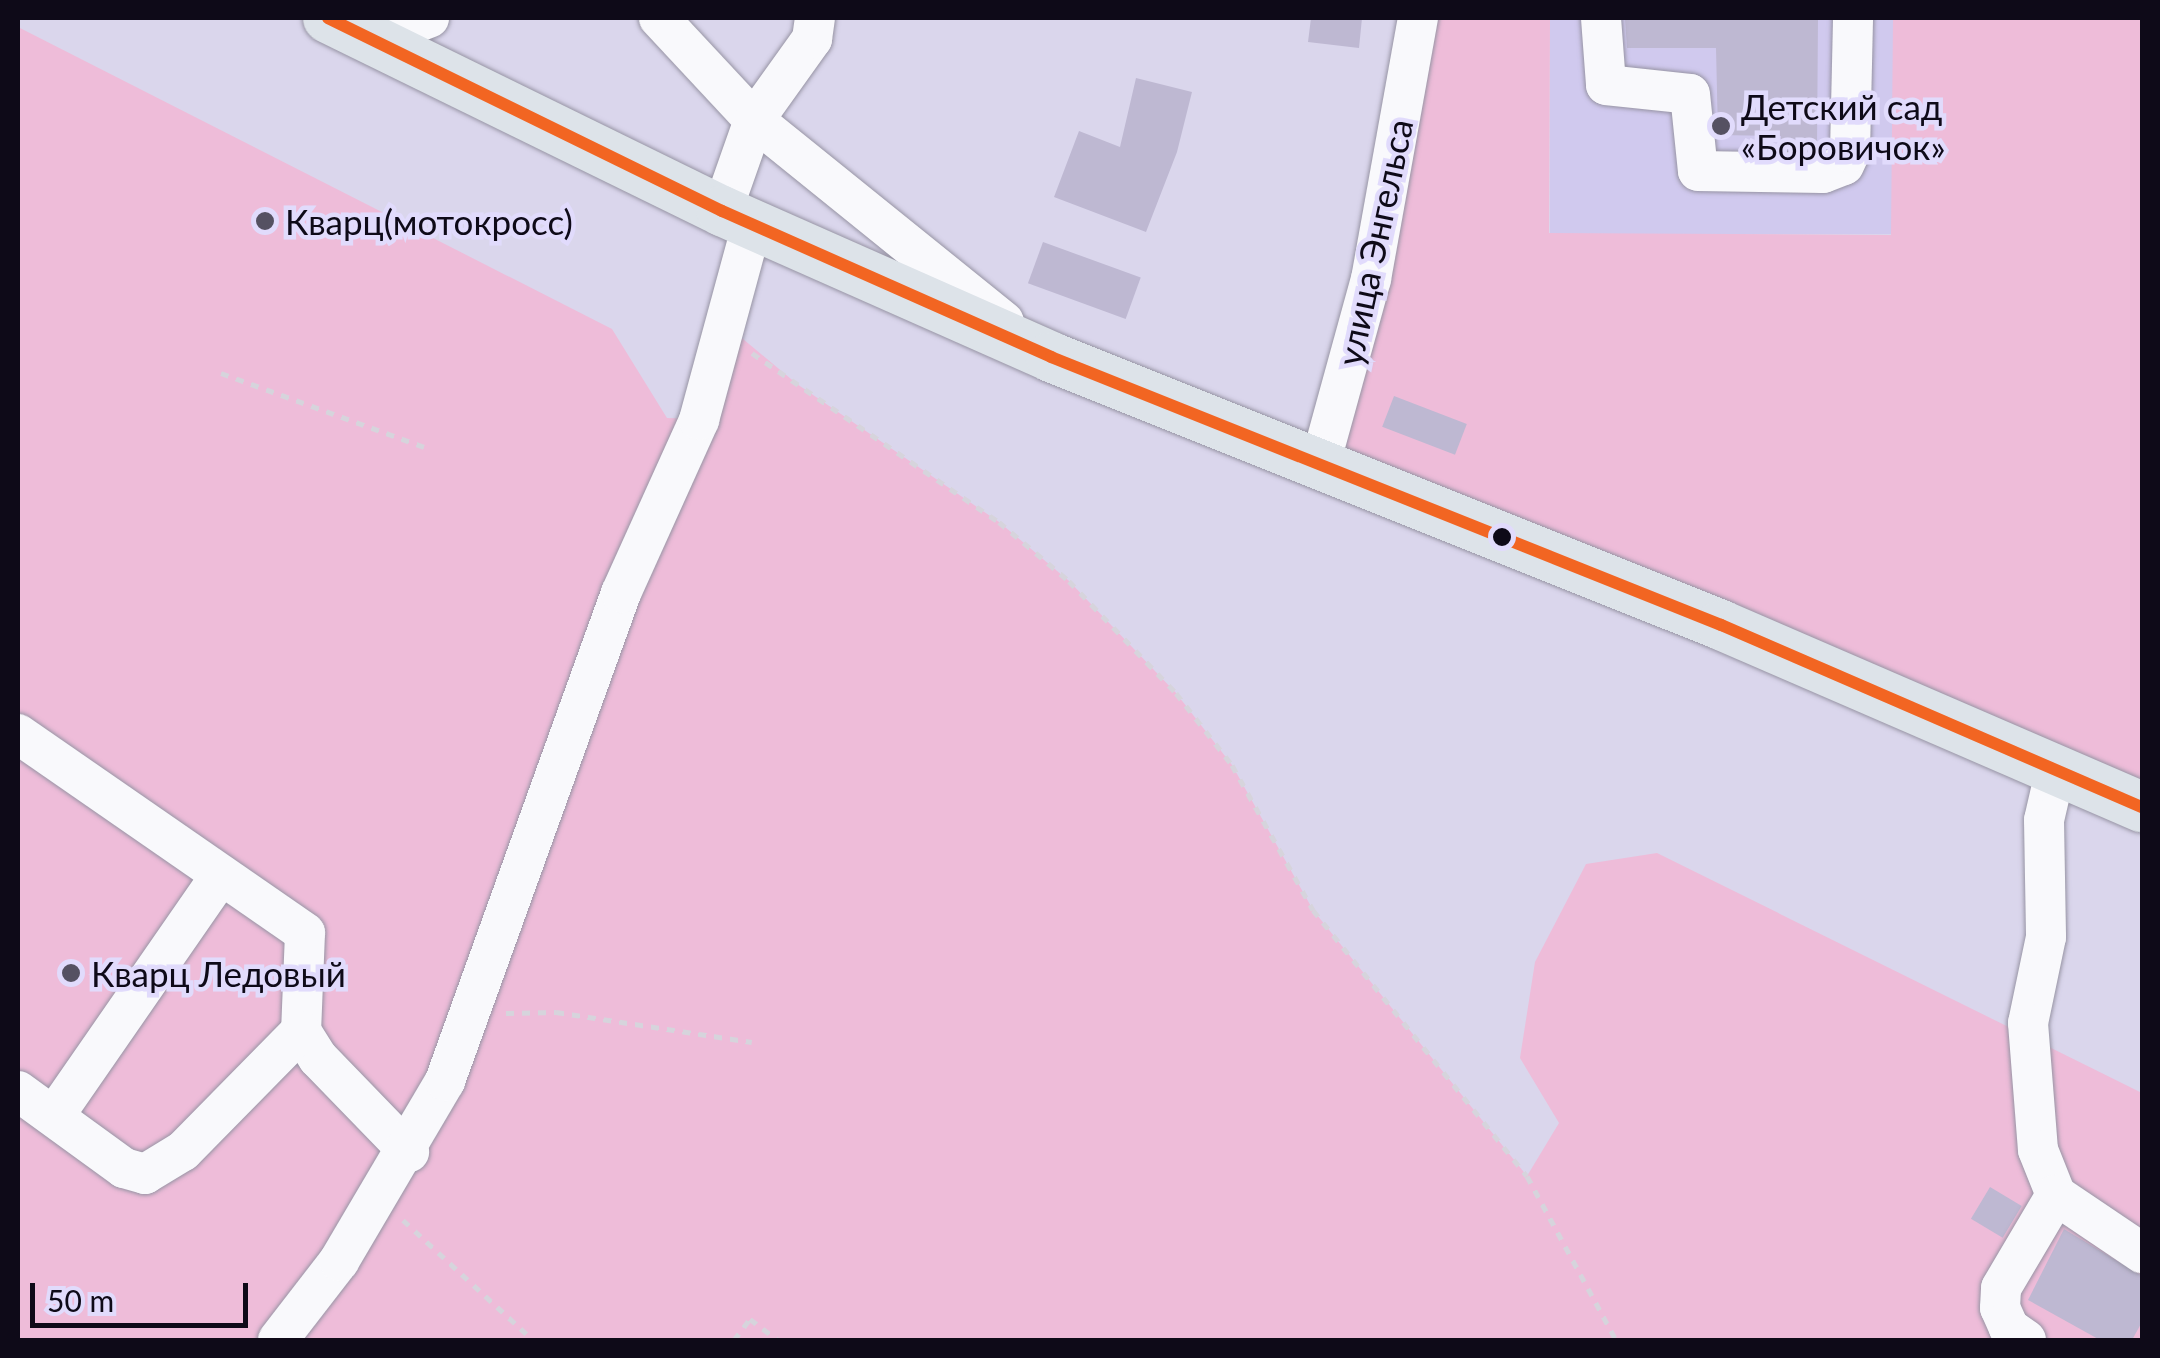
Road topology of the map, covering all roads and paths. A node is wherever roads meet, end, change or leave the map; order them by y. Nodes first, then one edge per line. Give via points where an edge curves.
1 (328, 18) edge
2 (429, 18) edge
3 (659, 18) edge
4 (815, 18) edge
5 (1418, 18) edge
6 (1601, 18) edge
7 (1853, 18) edge
8 (372, 28) edge
9 (754, 120) junction
10 (737, 218) junction
11 (725, 324) junction
12 (1052, 357) junction
13 (222, 373) dead end
14 (424, 447) dead end
15 (1320, 464) junction
16 (18, 734) edge
17 (2056, 768) junction
18 (2137, 805) edge
19 (221, 875) junction
20 (468, 1014) junction
21 (301, 1031) junction
22 (752, 1042) dead end
23 (18, 1091) edge
24 (54, 1116) junction
25 (408, 1152) junction
26 (2056, 1194) junction
27 (379, 1198) junction
28 (2142, 1253) edge
29 (278, 1340) edge
30 (533, 1340) edge
31 (734, 1340) edge
32 (778, 1340) edge
33 (1616, 1340) edge
34 (2026, 1340) edge

1 - 8 main road
2 - 8 street
3 - 9 street
4 - 9 street via 812,39
5 - 15 street, улица Энгельса via 1371,280
6 - 7 street via 1606,85 1690,94 1698,171 1823,173 1844,166 1850,152
8 - 10 main road
9 - 10 street
9 - 12 street via 935,271
10 - 11 street
10 - 12 main road
11 - 20 street via 699,420 620,594
11 - 33 path via 753,354 999,522 1070,581 1176,693 1232,765 1312,910 1527,1176
12 - 15 main road
13 - 14 path
15 - 17 main road
16 - 19 street
17 - 18 main road
17 - 26 street via 2044,820 2046,938 2028,1024 2038,1150
19 - 21 street via 305,933
19 - 24 street
20 - 22 path via 556,1012
20 - 25 street via 445,1080
21 - 24 street via 183,1151 145,1174 124,1168
21 - 25 street via 318,1058
23 - 24 street
25 - 27 street
26 - 28 street
26 - 34 street via 2002,1288 2004,1318
27 - 29 street
27 - 30 path
31 - 32 path via 750,1319

